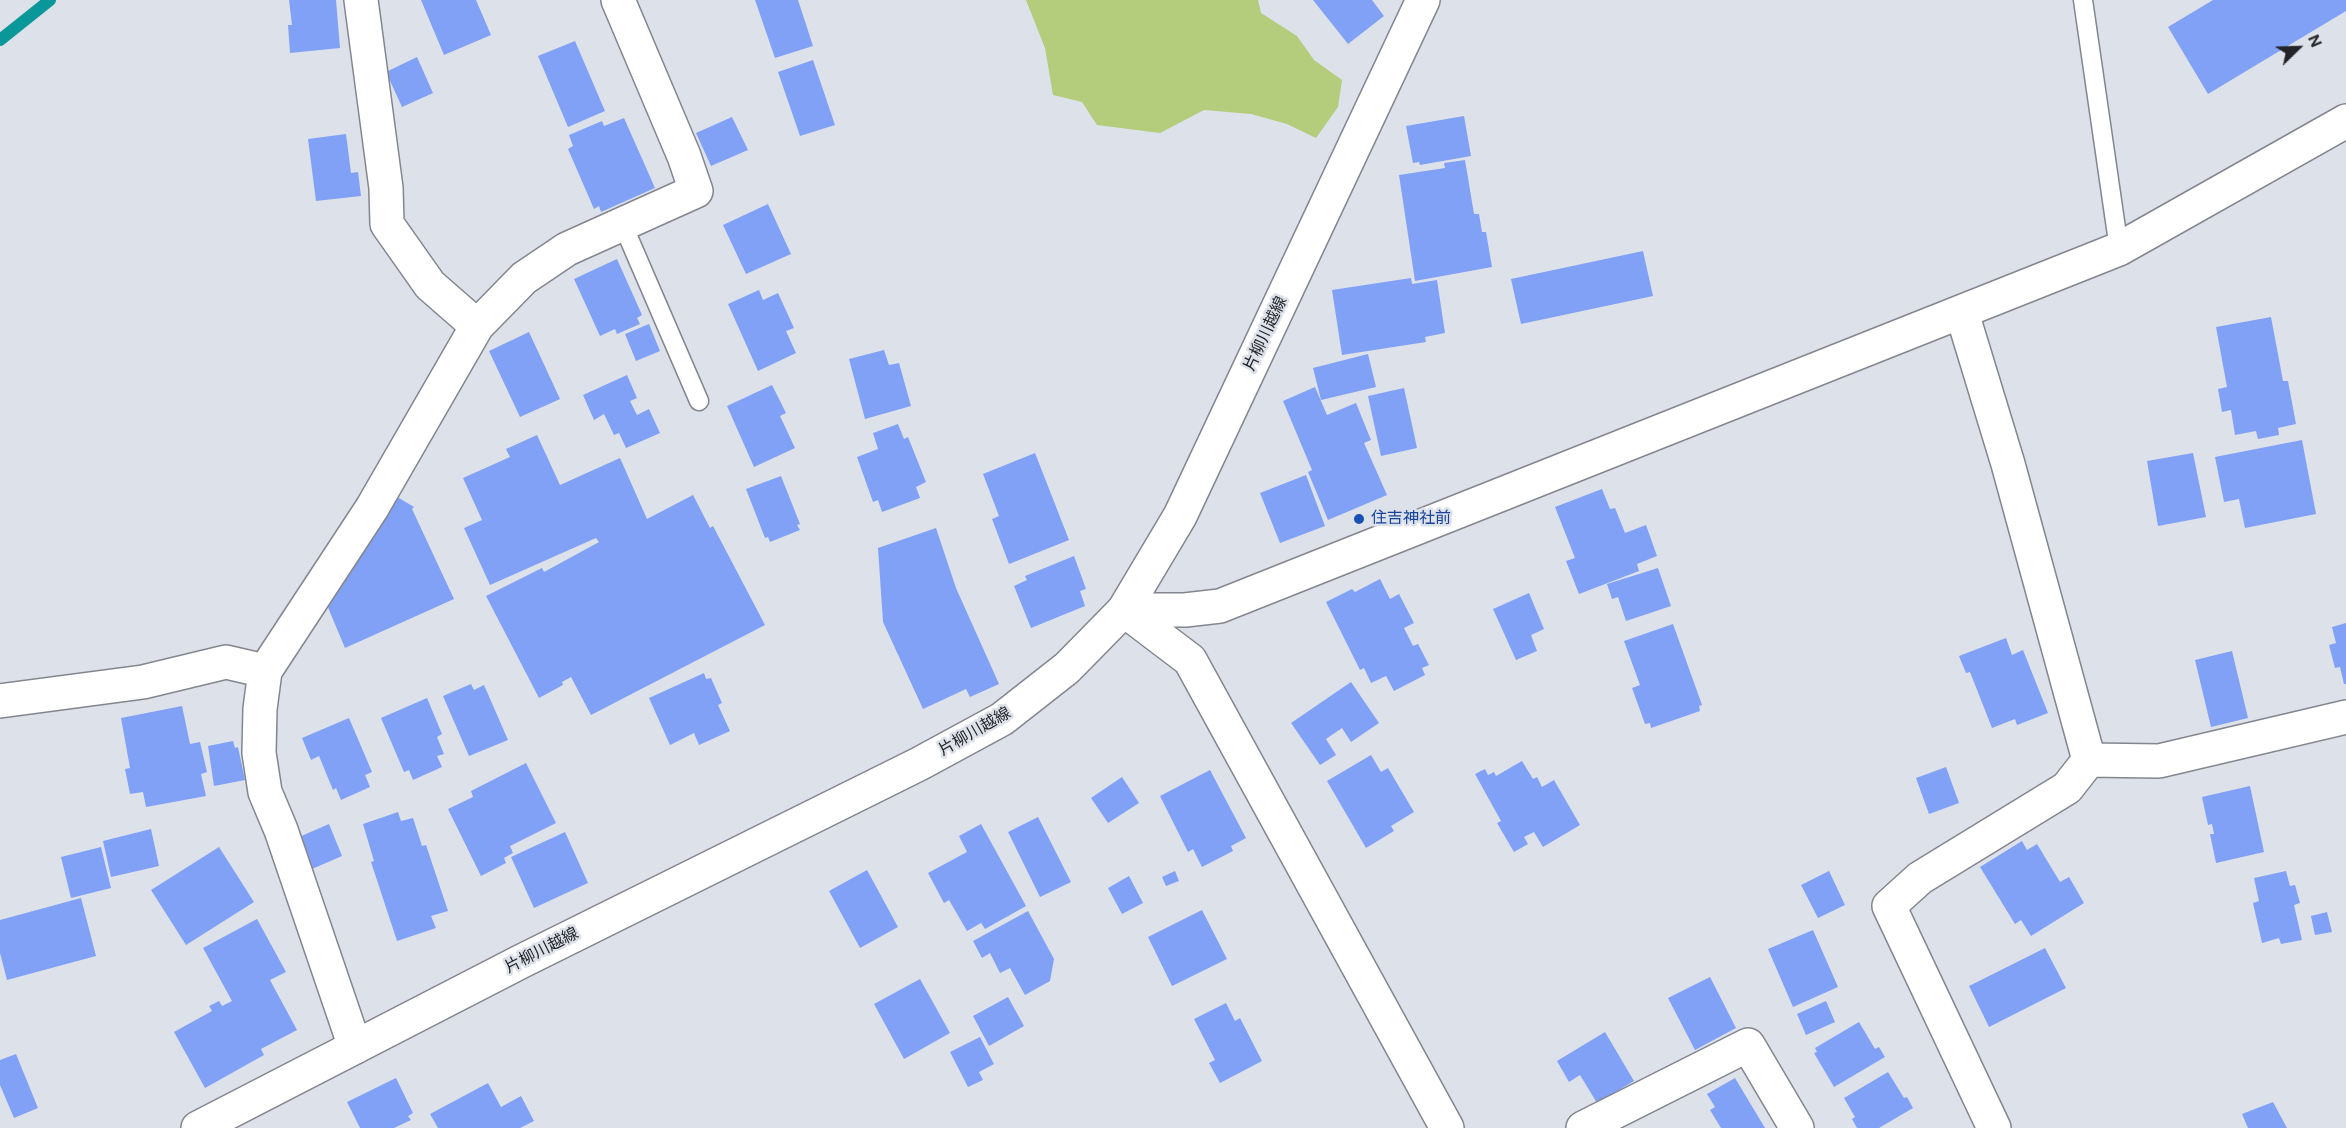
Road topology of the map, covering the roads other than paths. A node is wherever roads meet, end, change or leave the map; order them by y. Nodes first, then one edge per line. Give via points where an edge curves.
1 (361, 0) edge
2 (618, 0) edge
3 (1423, 0) edge
4 (2083, 0) edge
5 (2346, 123) edge
6 (623, 225) junction
7 (2119, 249) junction
8 (1962, 313) junction
9 (477, 326) junction
10 (699, 401) dead end
11 (1124, 610) junction
12 (265, 671) junction
13 (0, 702) edge
14 (2346, 717) edge
15 (2089, 760) junction
16 (355, 1047) junction
17 (198, 1128) edge
18 (1447, 1128) edge
19 (1584, 1128) edge
20 (1797, 1128) edge
21 (1994, 1128) edge

1 - 9 street via 386,188 387,224 430,285
2 - 6 street via 696,191
3 - 11 street, 片柳川越線 via 1180,516
4 - 7 lane
5 - 7 street
6 - 9 street via 567,249 524,278
6 - 10 lane
7 - 8 street
8 - 11 street via 1220,606
8 - 15 street
9 - 12 street via 372,508
11 - 16 street, 片柳川越線 via 1067,668 1002,719
11 - 18 street via 1190,660
12 - 13 street via 226,662 143,682
12 - 16 street via 259,753 265,792
14 - 15 street via 2159,761
15 - 21 street via 2067,788 1920,878 1890,906
16 - 17 street, 片柳川越線
19 - 20 street via 1748,1045

